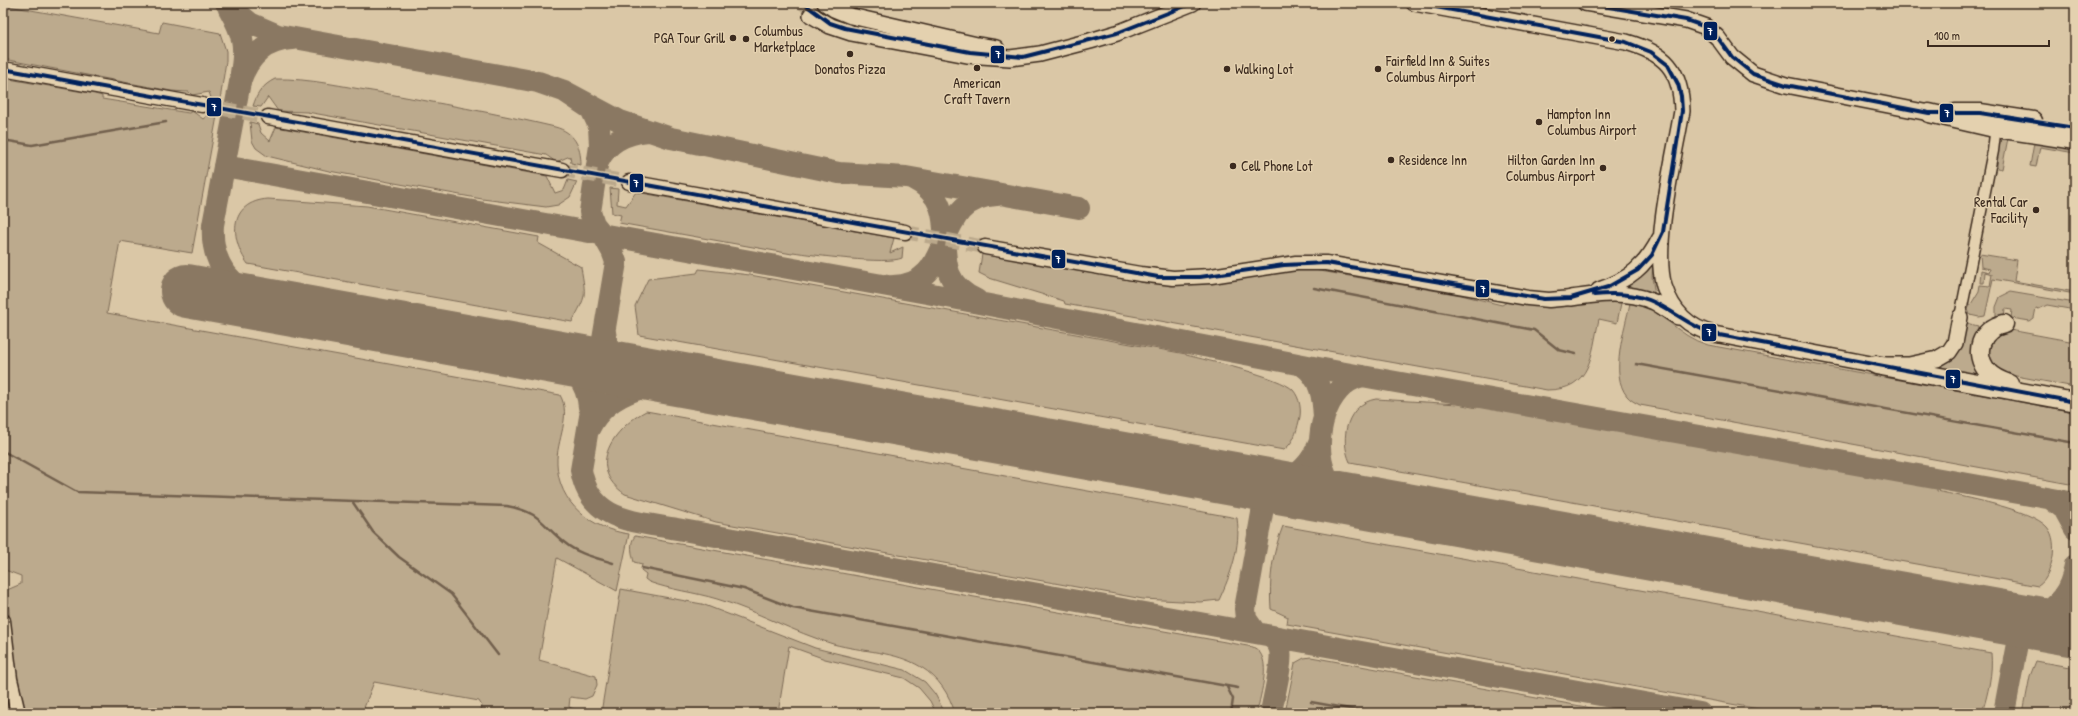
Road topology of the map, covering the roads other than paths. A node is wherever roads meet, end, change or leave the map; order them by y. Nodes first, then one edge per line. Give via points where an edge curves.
1 (826, 3) tunnel mouth
2 (1193, 3) edge
3 (1414, 3) edge
4 (1453, 3) edge
5 (1585, 3) edge
6 (811, 15) tunnel mouth
7 (1510, 20) junction
8 (1090, 41) junction
9 (3, 69) edge
10 (202, 105) tunnel mouth
11 (1929, 114) junction
12 (268, 117) tunnel mouth
13 (1990, 127) junction
14 (2075, 128) edge
15 (2075, 140) edge
16 (562, 170) tunnel mouth
17 (629, 182) tunnel mouth
18 (905, 232) tunnel mouth
19 (1663, 232) junction
20 (985, 247) tunnel mouth
21 (1571, 298) junction
22 (1960, 317) joint
23 (1686, 322) junction
24 (2004, 324) dead end
25 (1876, 365) junction
26 (2050, 397) junction
27 (2075, 402) edge
28 (3, 621) edge
29 (18, 713) edge

1 - 8 main road via 851,16 992,48 1039,48
2 - 8 main road
3 - 7 main road
4 - 7 main road
5 - 11 main road via 1686,20 1706,27 1732,57 1753,74 1786,85
6 - 8 main road via 830,26 851,33 981,56 1026,57
7 - 19 main road via 1638,45 1654,53 1672,68 1682,94 1682,111
9 - 10 street
11 - 13 highway
11 - 14 highway via 1980,112
12 - 16 street
13 - 15 highway
13 - 22 street via 1995,134 1993,151
17 - 18 street
19 - 21 main road via 1652,255 1638,270 1608,287
19 - 23 main road via 1664,284 1671,303
20 - 21 street via 1173,278 1211,276 1296,263 1326,263 1528,298
21 - 23 main road via 1611,293 1635,296 1655,303
22 - 25 main road via 1955,343 1943,356 1923,363
23 - 25 main road via 1714,334
24 - 26 highway via 1994,326 1986,332 1982,341 1981,356 1984,366 2000,381
25 - 26 highway
26 - 27 highway
28 - 29 street via 10,679

